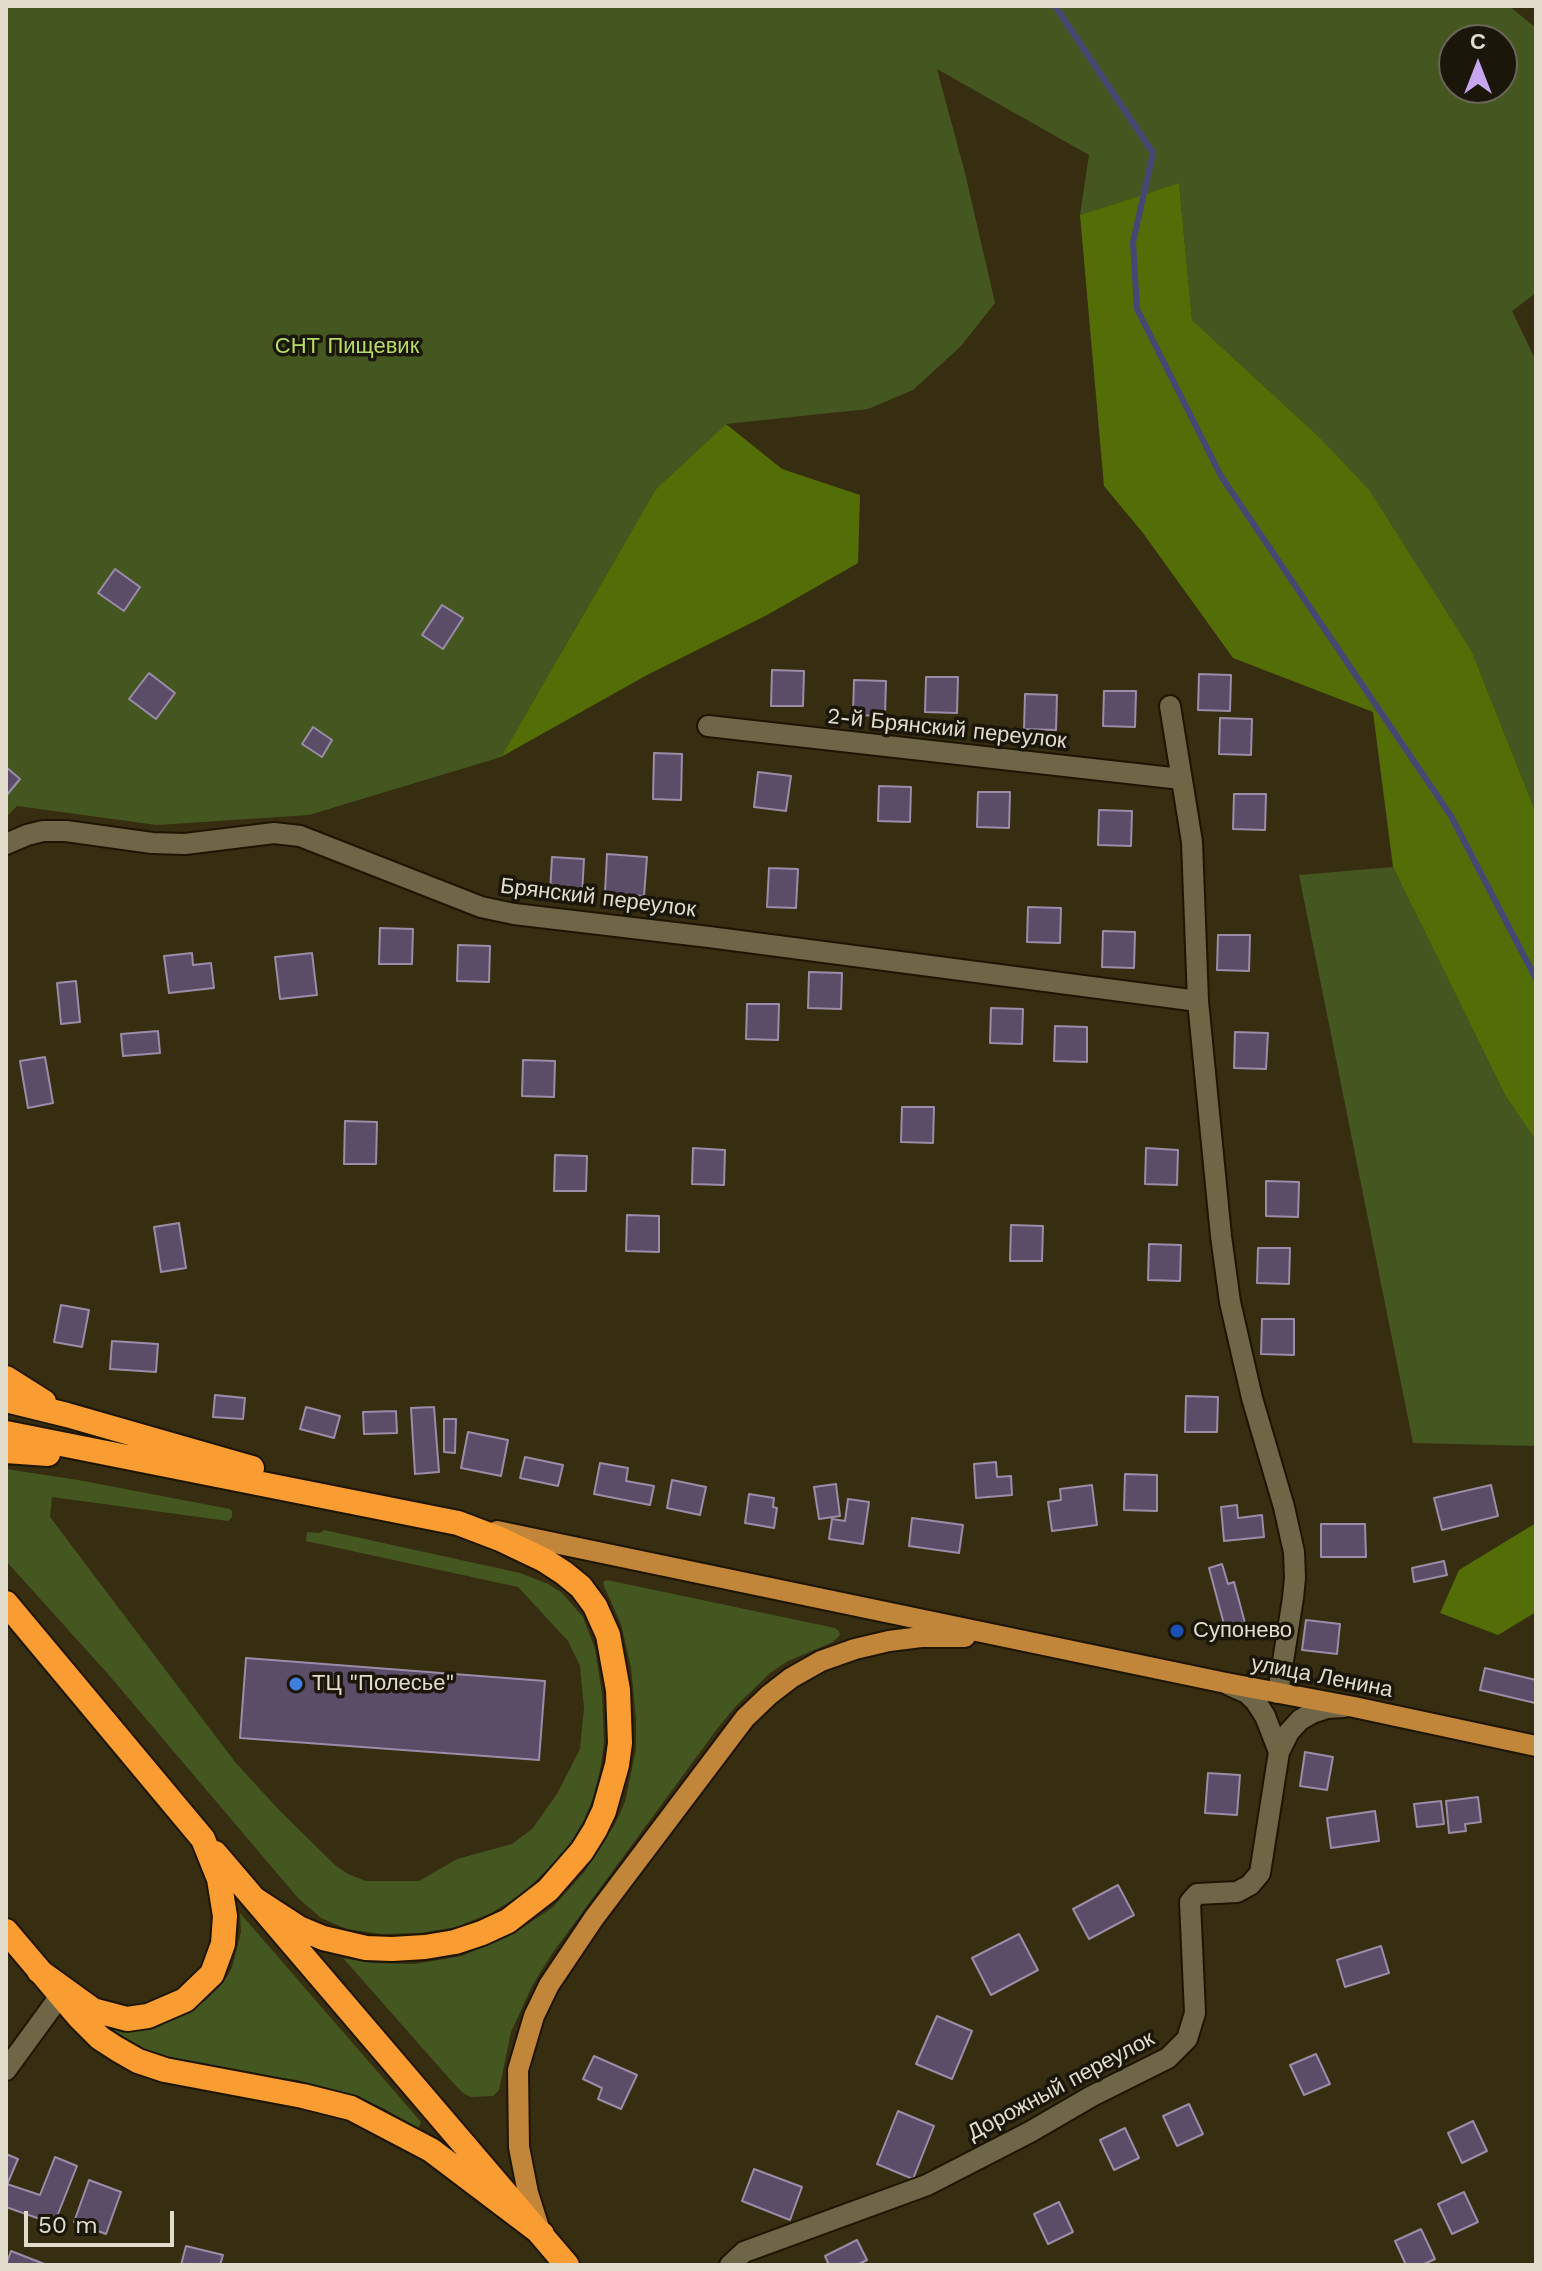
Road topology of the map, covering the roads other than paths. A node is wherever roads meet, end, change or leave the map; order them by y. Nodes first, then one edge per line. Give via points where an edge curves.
1 (1170, 706) dead end
2 (708, 726) dead end
3 (1181, 779) junction
4 (6, 844) edge
5 (1198, 1001) junction
6 (6, 1378) edge
7 (6, 1400) edge
8 (67, 1415) junction
9 (6, 1433) edge
10 (6, 1451) edge
11 (133, 1459) junction
12 (384, 1507) junction
13 (458, 1523) junction
14 (6, 1603) edge
15 (1052, 1647) junction
16 (1226, 1683) junction
17 (1278, 1693) junction
18 (1354, 1707) junction
19 (1536, 1746) edge
20 (1279, 1752) junction
21 (203, 1839) junction
22 (256, 1900) junction
23 (6, 1931) edge
24 (39, 1971) junction
25 (60, 1996) junction
26 (6, 2070) edge
27 (542, 2234) junction
28 (567, 2265) edge
29 (730, 2265) edge

1 - 3 street
2 - 3 street, 2-й Брянский переулок
3 - 5 street via 1192,842
4 - 5 street, Брянский переулок via 43,831 185,844 274,833 300,836 481,907 514,914
5 - 17 street via 1230,1302 1294,1552 1293,1598
6 - 8 highway
7 - 8 highway
8 - 12 highway
9 - 11 highway
10 - 11 highway
11 - 12 highway
12 - 13 highway
13 - 15 main road
13 - 22 highway via 564,1573 602,1618 618,1690 620,1743 612,1788 595,1830 566,1871 527,1907 508,1921 455,1942 392,1949 342,1943 299,1928
14 - 21 highway
15 - 16 main road, улица Ленина
15 - 27 main road via 970,1637 889,1641 821,1661 791,1678 745,1718 594,1918 534,2016 518,2070 518,2122 528,2193
16 - 17 main road, улица Ленина
16 - 20 street via 1256,1702
17 - 18 main road, улица Ленина
18 - 19 main road, улица Ленина
18 - 20 street via 1327,1708 1300,1720
20 - 29 street, Дорожный переулок via 1260,1873 1237,1892 1197,1894 1190,1902 1195,2013 1187,2039 1168,2058 927,2185 744,2252
21 - 22 highway
21 - 24 highway via 219,1879 225,1931 212,1974 185,2000 148,2016 109,2016 81,2003
22 - 27 highway
23 - 24 highway
24 - 25 highway
25 - 26 street
25 - 27 highway via 100,2038 138,2061 188,2076 328,2101 373,2118 431,2150
27 - 28 highway

